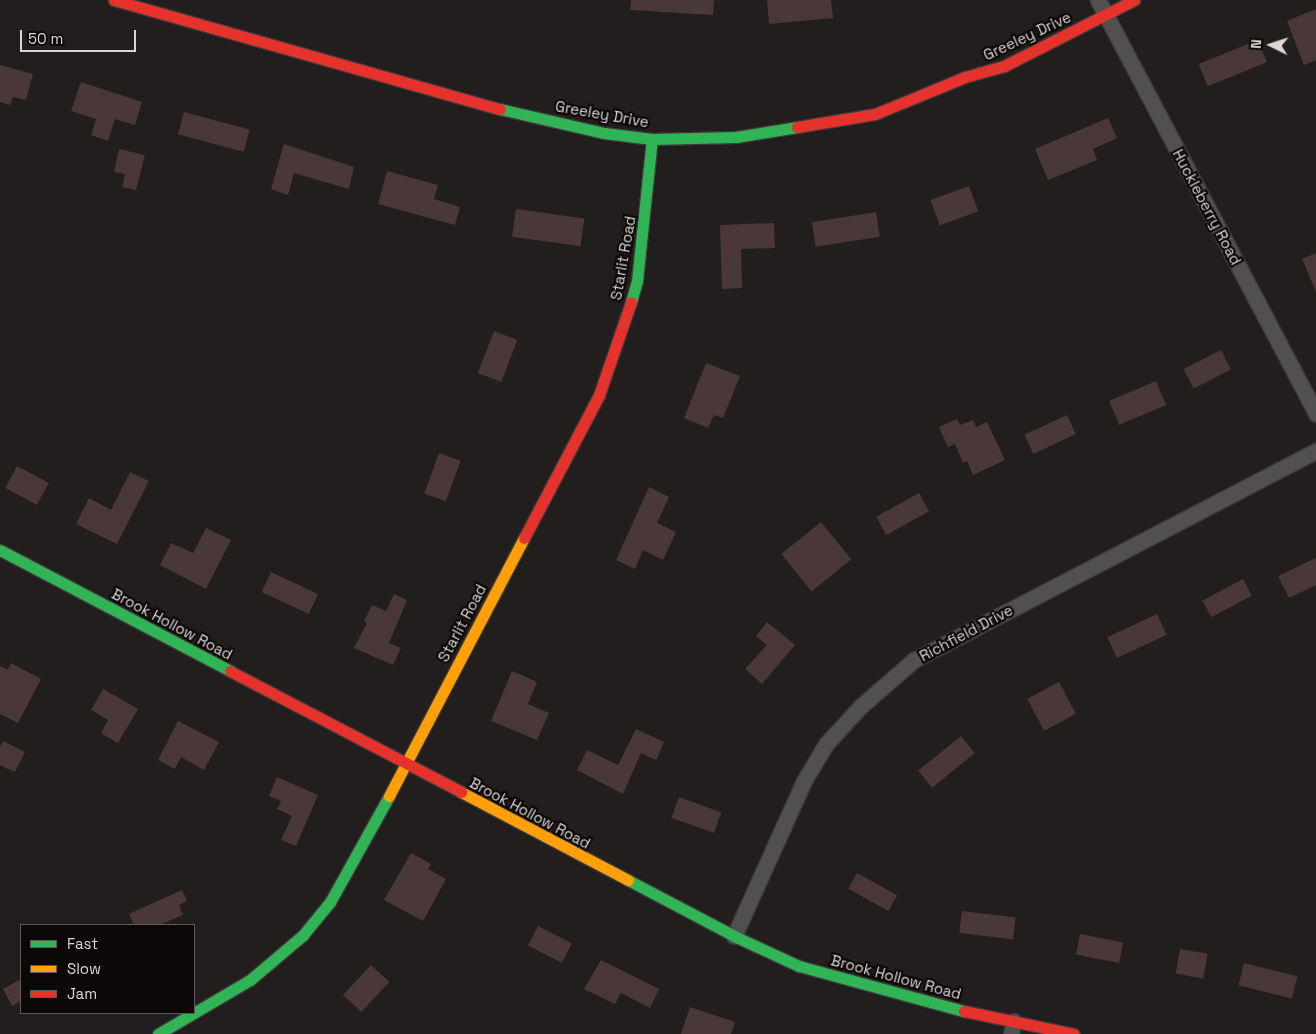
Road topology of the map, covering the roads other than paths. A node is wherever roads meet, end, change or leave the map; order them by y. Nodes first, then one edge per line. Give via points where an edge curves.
1 (114, 0) edge
2 (1098, 0) edge
3 (1134, 0) edge
4 (1106, 16) junction
5 (652, 139) junction
6 (1316, 414) edge
7 (1316, 451) edge
8 (0, 550) edge
9 (405, 763) junction
10 (734, 936) junction
11 (195, 1012) edge
12 (192, 1014) edge
13 (1013, 1028) edge
14 (158, 1034) edge
15 (1074, 1034) edge

1 - 5 street, Greeley Drive via 496,108 604,134
2 - 4 street, Huckleberry Road
3 - 4 street, Greeley Drive
4 - 5 street, Greeley Drive via 1004,66 965,77 874,114 736,137
4 - 6 street, Huckleberry Road
5 - 9 street, Starlit Road via 637,281 622,334 599,395
7 - 10 street, Richfield Drive via 914,660 861,706 826,744 804,781
8 - 9 street, Brook Hollow Road
9 - 10 street, Brook Hollow Road
9 - 11 street, Starlit Road via 353,864 330,902 303,935 250,980
10 - 13 street, Brook Hollow Road via 808,968
12 - 14 street, Starlit Road
13 - 15 street, Brook Hollow Road

